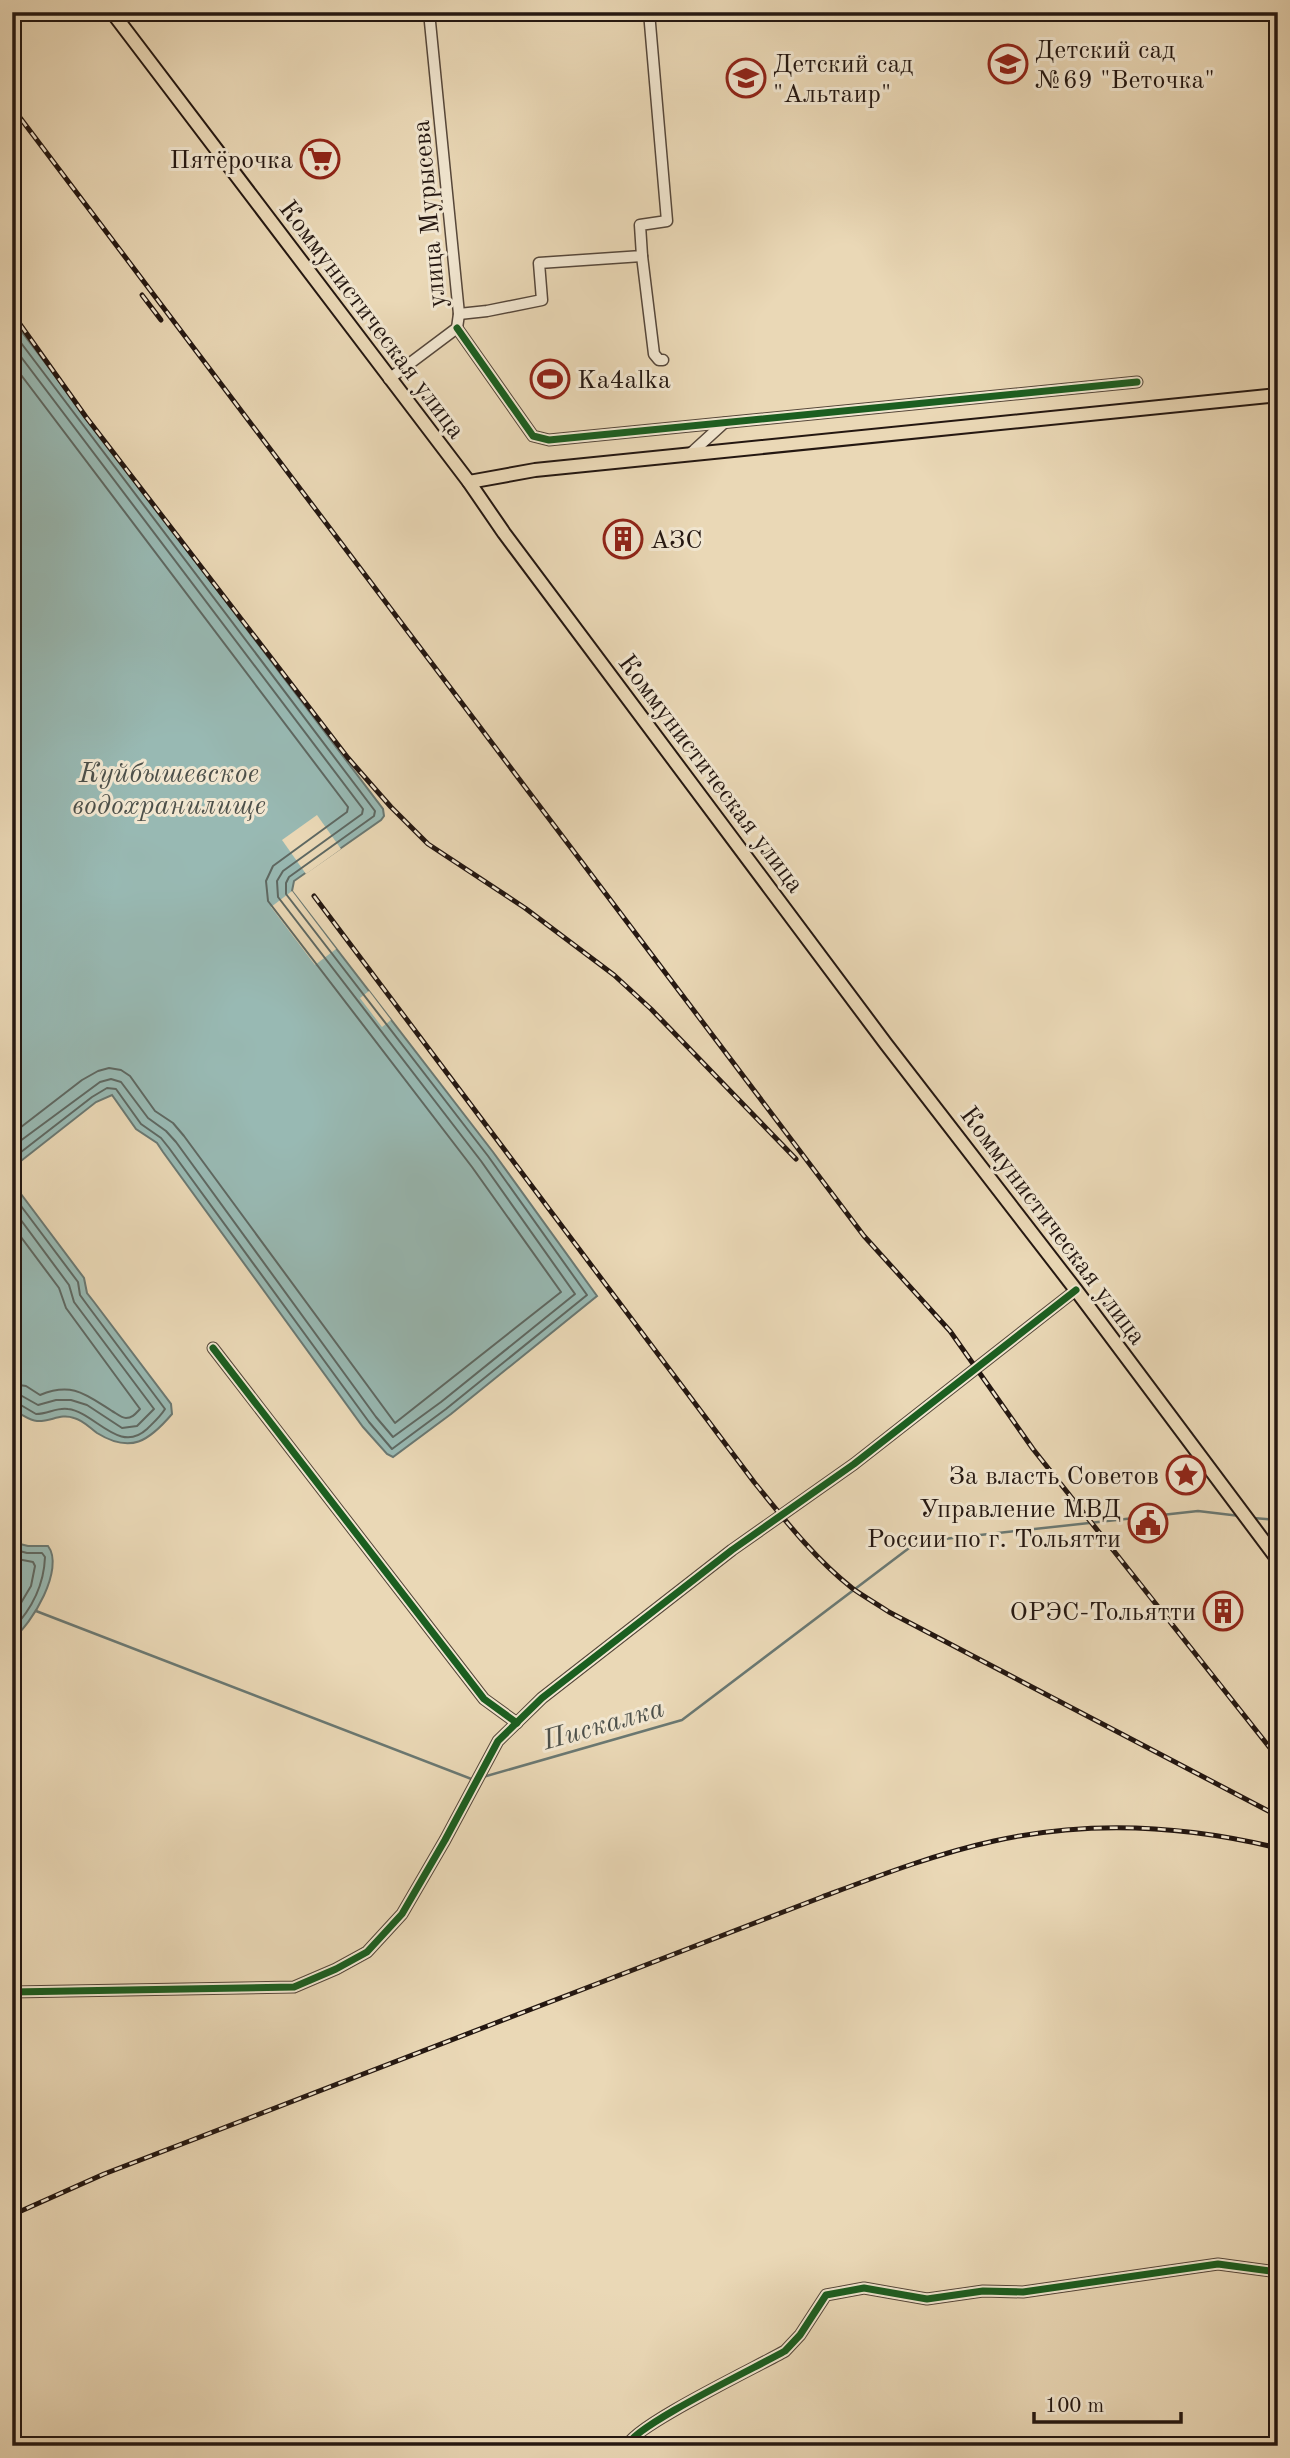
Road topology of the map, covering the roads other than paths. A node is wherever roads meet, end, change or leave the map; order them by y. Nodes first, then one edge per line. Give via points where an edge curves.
1 (112, 12) edge
2 (429, 12) edge
3 (649, 12) edge
4 (642, 256) junction
5 (459, 314) junction
6 (457, 328) junction
7 (663, 360) dead end
8 (389, 379) junction
9 (1137, 382) dead end
10 (1278, 395) edge
11 (724, 423) junction
12 (690, 454) junction
13 (470, 482) junction
14 (1076, 1290) junction
15 (213, 1348) dead end
16 (1278, 1560) edge
17 (517, 1723) junction
18 (12, 1992) edge
19 (1278, 2272) edge
20 (627, 2446) edge

1 - 8 main road, Коммунистическая улица
2 - 5 street, улица Мурысева
3 - 4 street via 667,221 640,225
4 - 5 street via 539,263 542,300
4 - 7 street via 654,354
5 - 6 street, улица Мурысева
6 - 8 street, улица Мурысева
6 - 11 street via 533,436 550,440
8 - 13 main road, Коммунистическая улица
9 - 11 street
10 - 12 main road
11 - 12 street
12 - 13 main road via 535,470
13 - 14 main road, Коммунистическая улица via 886,1044
14 - 16 main road, Коммунистическая улица
14 - 17 street via 542,1698
15 - 17 street via 484,1699
17 - 18 street via 498,1741 402,1914 367,1952 336,1969 294,1987
19 - 20 street via 1218,2263 1023,2292 983,2291 927,2299 864,2288 826,2295 785,2351 660,2419 629,2439

